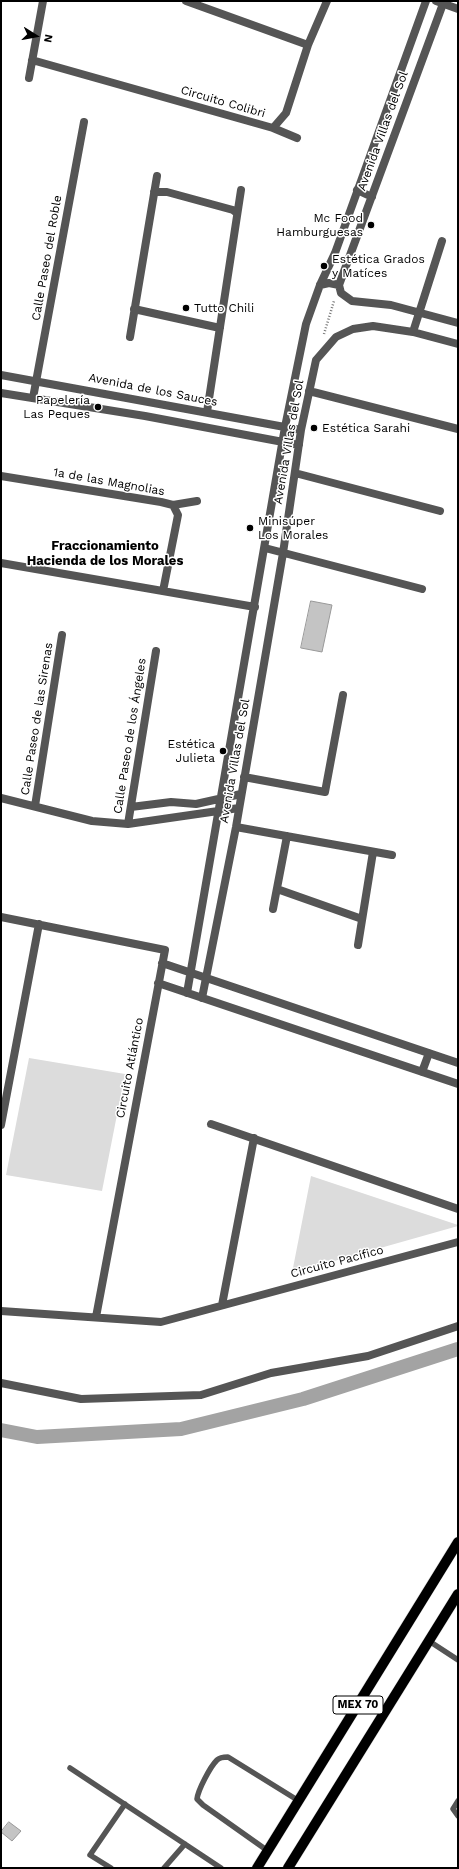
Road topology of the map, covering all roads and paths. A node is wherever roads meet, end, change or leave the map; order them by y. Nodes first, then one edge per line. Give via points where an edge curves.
1 (43, 1) edge
2 (186, 1) edge
3 (327, 1) edge
4 (426, 1) edge
5 (441, 2) edge
6 (458, 9) edge
7 (308, 45) junction
8 (32, 60) junction
9 (29, 78) dead end
10 (84, 122) dead end
11 (273, 128) junction
12 (297, 138) dead end
13 (157, 176) dead end
14 (241, 190) dead end
15 (357, 190) junction
16 (154, 192) junction
17 (372, 197) junction
18 (237, 213) junction
19 (442, 241) dead end
20 (320, 285) junction
21 (339, 285) junction
22 (134, 309) junction
23 (420, 311) junction
24 (458, 323) edge
25 (220, 328) junction
26 (413, 332) junction
27 (130, 337) dead end
28 (323, 338) dead end
29 (458, 344) edge
30 (1, 375) edge
31 (36, 381) junction
32 (308, 391) junction
33 (1, 393) edge
34 (33, 398) junction
35 (207, 412) junction
36 (285, 427) junction
37 (458, 429) edge
38 (301, 430) junction
39 (283, 442) junction
40 (299, 445) junction
41 (294, 473) junction
42 (1, 476) edge
43 (197, 501) dead end
44 (173, 505) junction
45 (440, 511) dead end
46 (265, 548) junction
47 (283, 553) junction
48 (1, 563) edge
49 (422, 589) dead end
50 (163, 592) junction
51 (255, 607) junction
52 (62, 635) dead end
53 (156, 651) dead end
54 (343, 695) dead end
55 (244, 777) junction
56 (241, 794) junction
57 (1, 798) edge
58 (222, 798) junction
59 (35, 806) junction
60 (131, 807) junction
61 (239, 808) junction
62 (220, 810) junction
63 (128, 824) junction
64 (236, 827) junction
65 (287, 836) junction
66 (372, 852) junction
67 (392, 855) dead end
68 (277, 889) junction
69 (273, 909) dead end
70 (1, 917) edge
71 (362, 919) junction
72 (40, 924) junction
73 (358, 945) dead end
74 (162, 964) junction
75 (190, 972) junction
76 (206, 978) junction
77 (158, 983) junction
78 (187, 993) junction
79 (202, 998) junction
80 (429, 1053) junction
81 (458, 1063) edge
82 (422, 1072) junction
83 (458, 1084) edge
84 (212, 1124) dead end
85 (1, 1125) edge
86 (254, 1138) junction
87 (458, 1209) edge
88 (458, 1242) edge
89 (222, 1305) junction
90 (1, 1311) edge
91 (96, 1317) junction
92 (458, 1326) edge
93 (1, 1382) edge
94 (458, 1542) edge
95 (458, 1594) edge
96 (429, 1641) junction
97 (458, 1660) edge
98 (70, 1768) dead end
99 (299, 1801) junction
100 (458, 1801) edge
101 (125, 1804) junction
102 (458, 1816) edge
103 (185, 1844) junction
104 (268, 1850) junction
105 (111, 1868) edge
106 (164, 1868) edge
107 (221, 1868) edge
108 (257, 1868) edge
109 (288, 1868) edge

1 - 8 street
2 - 7 street
3 - 7 street, Circuito Colibri
4 - 15 street, Avenida Villas del Sol
5 - 6 street
5 - 17 street, Avenida Villas del Sol
7 - 11 street, Circuito Colibri via 286,113
8 - 9 street
8 - 11 street, Circuito Colibri
10 - 31 street, Calle Paseo del Roble
11 - 12 street
13 - 16 street
14 - 18 street
15 - 17 street
15 - 20 street, Avenida Villas del Sol via 335,253
16 - 18 street via 167,192
16 - 22 street
17 - 21 street, Avenida Villas del Sol
18 - 25 street
19 - 23 street
20 - 21 street
20 - 36 street, Avenida Villas del Sol via 306,324
21 - 23 street via 341,293 352,301
21 - 28 path
22 - 25 street
22 - 27 street
23 - 24 street
23 - 26 street
25 - 35 street
26 - 29 street
26 - 32 street, Avenida Villas del Sol via 373,326 353,329 336,337 316,360
30 - 31 street, Avenida de los Sauces
31 - 34 street, Calle Paseo del Roble
31 - 35 street, Avenida de los Sauces
32 - 37 street
32 - 38 street, Avenida Villas del Sol
33 - 34 street
34 - 39 street
35 - 36 street, Avenida de los Sauces
36 - 38 street, Avenida de los Sauces
36 - 39 street, Avenida Villas del Sol
38 - 40 street, Avenida Villas del Sol
39 - 40 street
39 - 46 street, Avenida Villas del Sol
40 - 41 street, Avenida Villas del Sol
41 - 45 street
41 - 47 street, Avenida Villas del Sol
42 - 44 street, 1a de las Magnolias
43 - 44 street
44 - 50 street, 1a de las Magnolias via 178,515
46 - 47 street
46 - 51 street, Avenida Villas del Sol
47 - 49 street
47 - 55 street, Avenida Villas del Sol
48 - 50 street
50 - 51 street
51 - 58 street, Avenida Villas del Sol
52 - 59 street, Calle Paseo de las Sirenas
53 - 60 street, Calle Paseo de los Ángeles
54 - 55 street via 325,792
55 - 56 street, Avenida Villas del Sol
56 - 58 street
56 - 61 street, Avenida Villas del Sol
57 - 59 street
58 - 60 street via 196,804 171,802
58 - 62 street, Avenida Villas del Sol
59 - 63 street via 65,816
60 - 63 street, Calle Paseo de los Ángeles
61 - 62 street
61 - 64 street, Avenida Villas del Sol
62 - 63 street
62 - 75 street, Avenida Villas del Sol
64 - 65 street
64 - 76 street, Avenida Villas del Sol
65 - 66 street
65 - 68 street
66 - 67 street
66 - 71 street
68 - 69 street
68 - 71 street
70 - 72 street, Circuito Atlántico
71 - 73 street
72 - 74 street, Circuito Atlántico via 165,950
72 - 85 street
74 - 75 street
74 - 77 street, Circuito Atlántico
75 - 76 street
75 - 78 street, Avenida Villas del Sol
76 - 79 street, Avenida Villas del Sol
76 - 80 street
77 - 78 street
77 - 91 street, Circuito Atlántico
78 - 79 street
79 - 82 street
80 - 81 street
80 - 82 street
82 - 83 street
84 - 86 street
86 - 87 street
86 - 89 street
88 - 89 street, Circuito Pacífico
89 - 91 street, Circuito Pacífico via 161,1322
90 - 91 street
92 - 93 street via 368,1356 271,1373 202,1395 81,1399
94 - 99 main road, MEX 70
95 - 96 main road, MEX 70
96 - 97 lane
96 - 109 main road, MEX 70
98 - 101 lane
99 - 104 main road, MEX 70
99 - 104 lane via 228,1757 222,1756 216,1760 198,1792 197,1800
100 - 102 lane via 453,1809
101 - 103 lane
101 - 105 lane via 90,1855
103 - 106 lane
103 - 107 lane
104 - 108 main road, MEX 70

